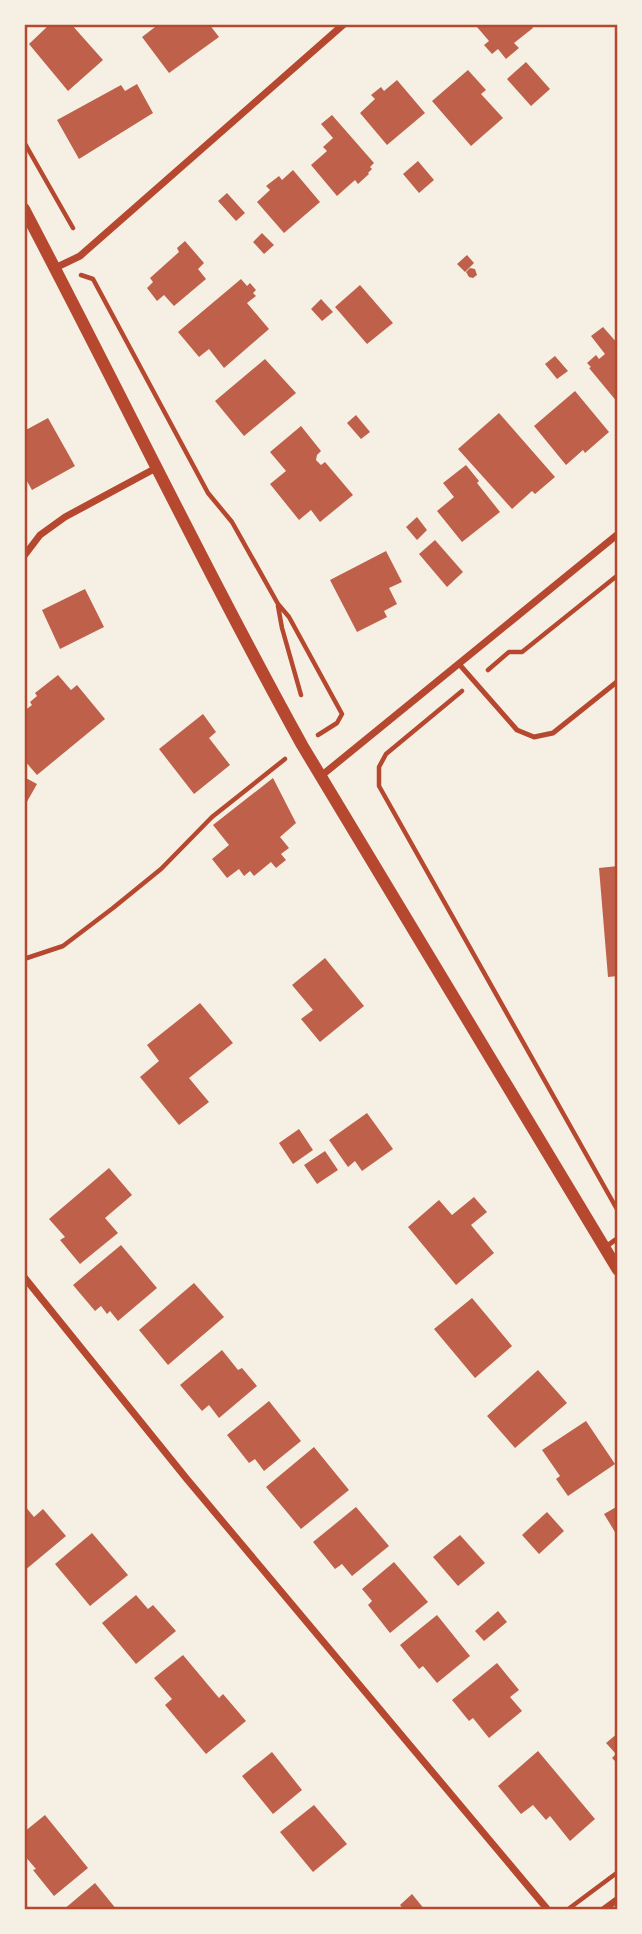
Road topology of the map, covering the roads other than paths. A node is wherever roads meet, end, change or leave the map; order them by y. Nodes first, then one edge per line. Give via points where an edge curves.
1 (344, 24) edge
2 (24, 209) edge
3 (55, 268) junction
4 (156, 468) junction
5 (618, 534) edge
6 (24, 556) edge
7 (458, 664) junction
8 (618, 681) edge
9 (321, 776) junction
10 (618, 1238) edge
11 (604, 1248) junction
12 (618, 1270) edge
13 (24, 1277) edge
14 (618, 1899) edge
15 (548, 1909) edge
16 (603, 1909) edge

1 - 3 street via 80,256
2 - 3 street
3 - 4 street
4 - 6 street via 65,517 40,535
4 - 9 street
5 - 7 street
7 - 8 lane via 517,730 534,737 553,733
7 - 9 street
9 - 11 street
10 - 11 lane
11 - 12 street
13 - 15 street via 186,1478
14 - 16 street

